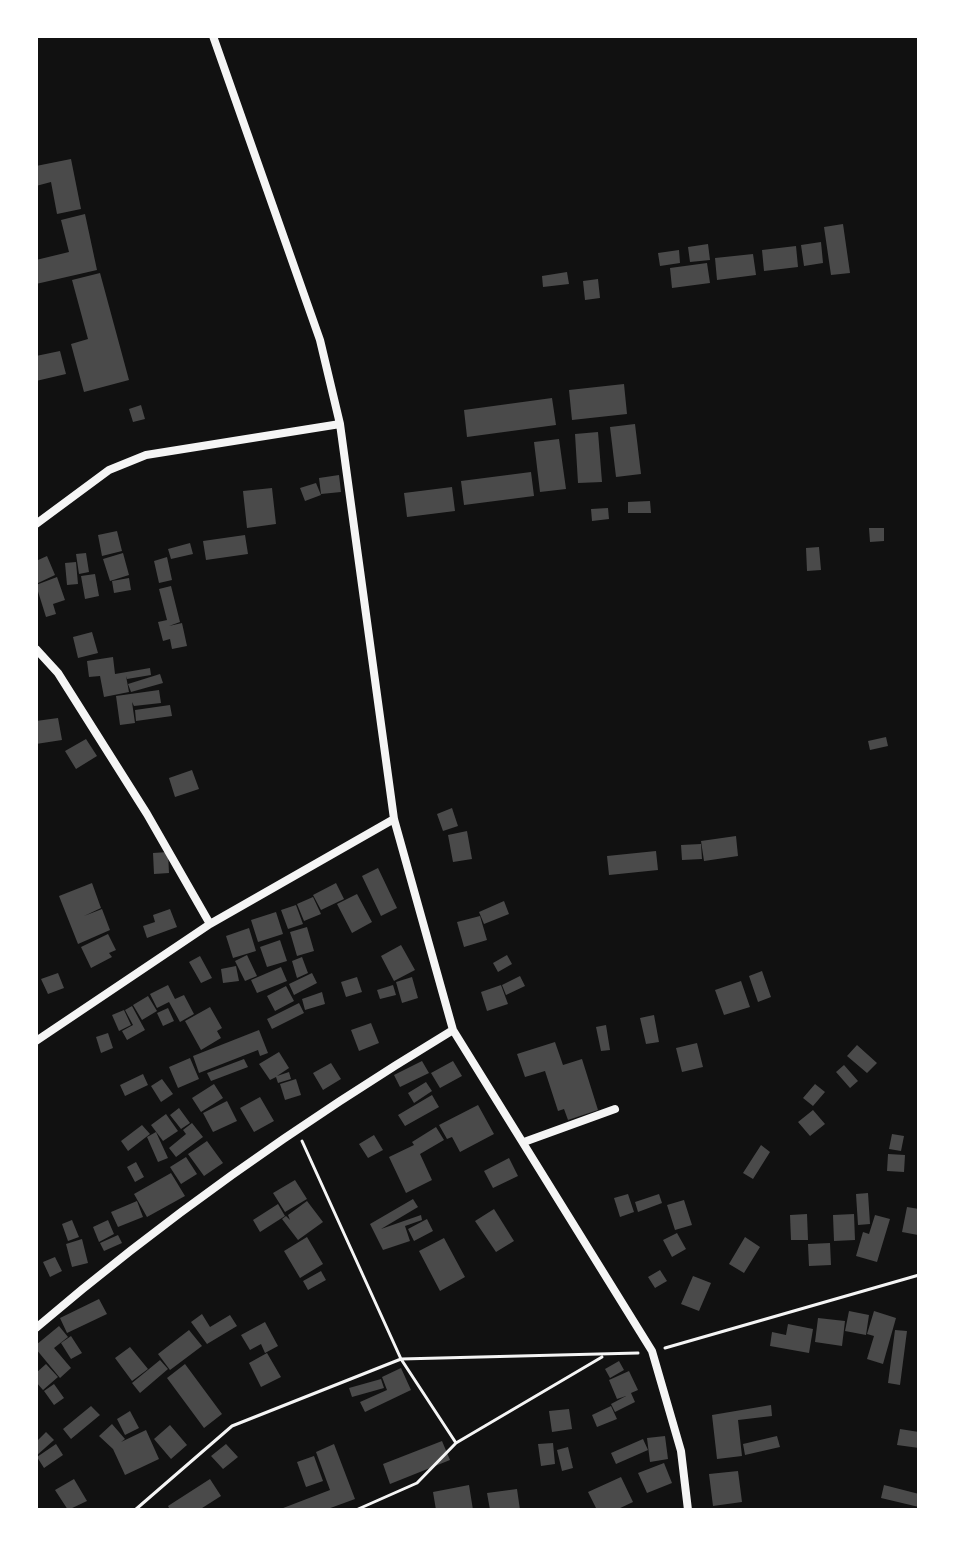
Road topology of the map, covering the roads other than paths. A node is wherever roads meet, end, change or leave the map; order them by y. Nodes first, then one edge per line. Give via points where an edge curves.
1 (213, 36) edge
2 (340, 424) junction
3 (36, 524) edge
4 (36, 649) edge
5 (394, 819) junction
6 (210, 924) junction
7 (453, 1030) junction
8 (36, 1041) edge
9 (615, 1109) dead end
10 (524, 1142) junction
11 (36, 1328) edge
12 (688, 1510) edge

1 - 2 street via 320,340
2 - 3 street via 146,455 109,470
2 - 5 street
4 - 6 street via 58,673
5 - 6 street
5 - 7 street
6 - 8 street
7 - 10 street
7 - 11 street via 296,1127 129,1250
9 - 10 street
10 - 12 street via 652,1351 681,1451

